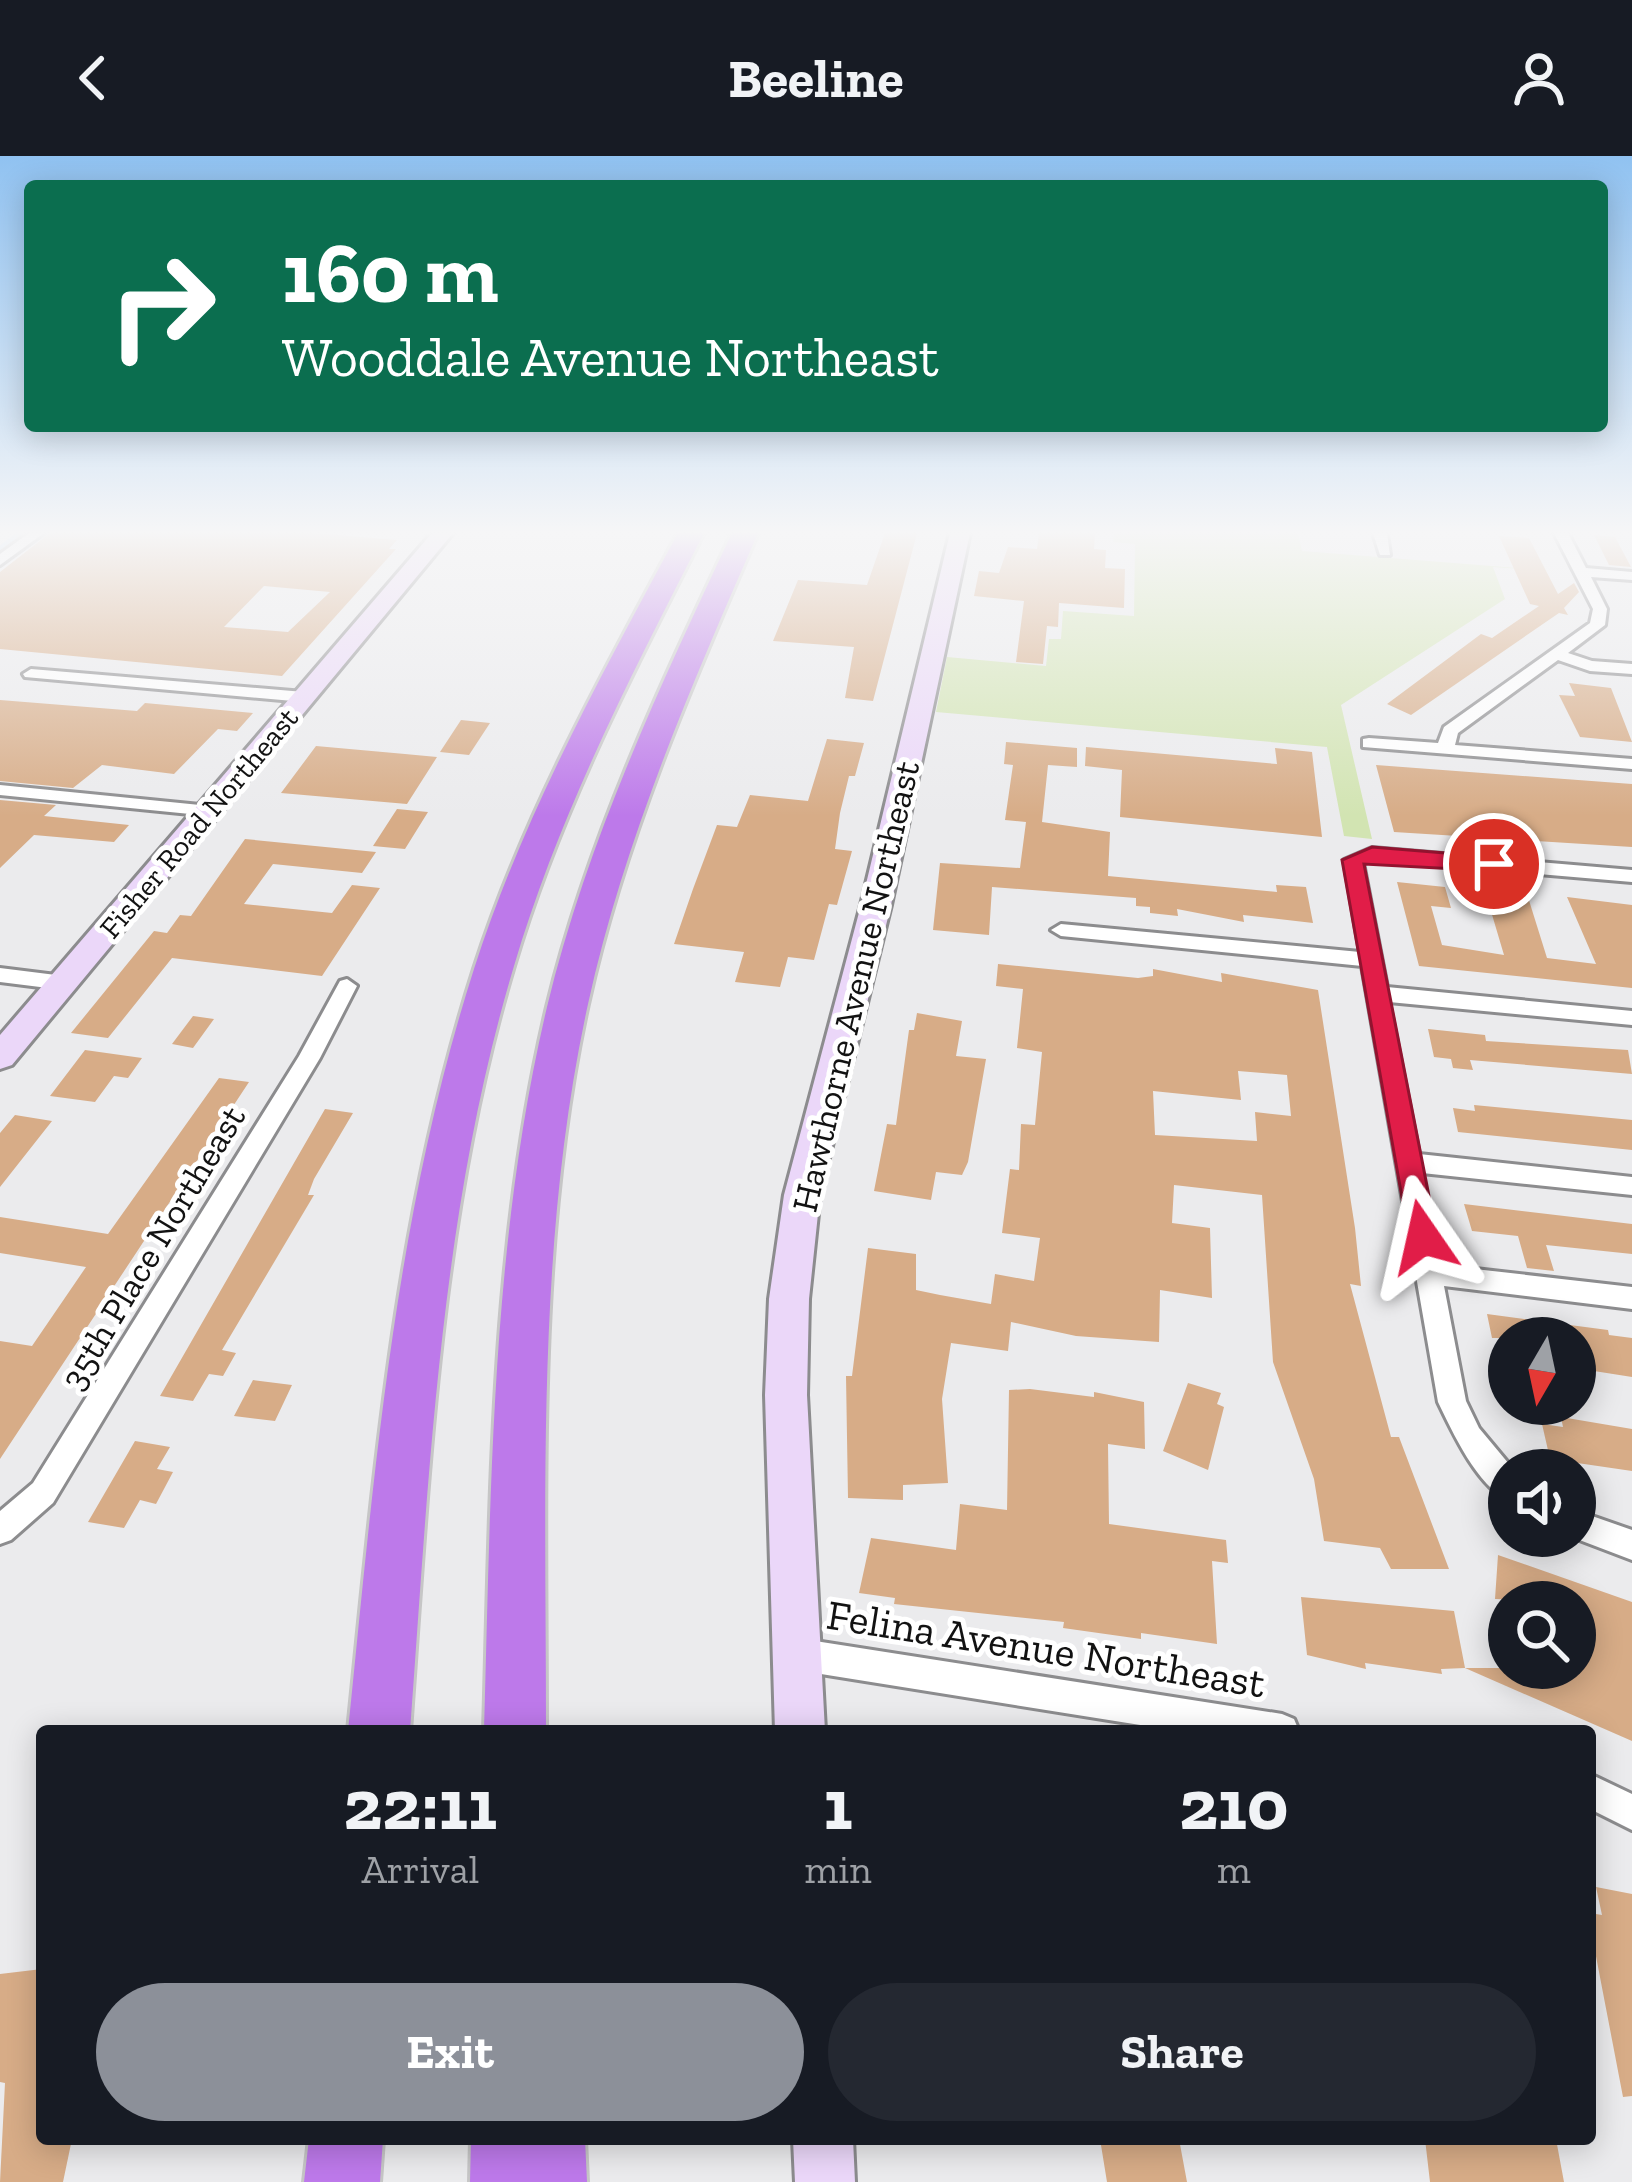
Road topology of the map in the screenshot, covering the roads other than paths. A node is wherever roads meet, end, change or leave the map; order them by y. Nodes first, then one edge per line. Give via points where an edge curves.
1 (363, 628) edge
2 (643, 628) edge
3 (705, 628) edge
4 (939, 628) edge
5 (1590, 628) edge
6 (1559, 656) junction
7 (1632, 669) edge
8 (31, 674) dead end
9 (304, 697) junction
10 (1369, 743) dead end
11 (1445, 749) junction
12 (1632, 764) edge
13 (0, 790) edge
14 (209, 811) junction
15 (1632, 876) edge
16 (1061, 930) dead end
17 (1369, 960) junction
18 (0, 975) edge
19 (64, 983) junction
20 (347, 986) dead end
21 (1375, 993) junction
22 (1632, 1018) edge
23 (0, 1057) edge
24 (1408, 1162) junction
25 (1632, 1186) edge
26 (1430, 1274) junction
27 (1632, 1298) edge
28 (1488, 1462) edge
29 (0, 1530) edge
30 (1596, 1532) edge
31 (1632, 1545) edge
32 (518, 1556) junction
33 (796, 1654) junction
34 (380, 1725) edge
35 (515, 1725) edge
36 (531, 1725) edge
37 (800, 1725) edge
38 (1244, 1725) edge
39 (1596, 1794) edge
40 (1632, 1813) edge
41 (345, 2145) edge
42 (508, 2145) edge
43 (548, 2145) edge
44 (823, 2145) edge
45 (342, 2182) edge
46 (508, 2182) edge
47 (549, 2182) edge
48 (825, 2182) edge

1 - 9 main road, Fisher Road Northeast
2 - 34 highway via 559,794 477,1026 420,1331
3 - 32 highway via 635,787 567,1010 535,1232
4 - 33 main road, Hawthorne Avenue Northeast via 802,1196 786,1371
5 - 6 street
6 - 7 street
6 - 11 street via 1450,731
8 - 9 street
9 - 14 main road, Fisher Road Northeast
10 - 11 street
11 - 12 street
13 - 14 street
14 - 19 main road, Fisher Road Northeast
15 - 17 street via 1357,856
16 - 17 street
17 - 21 street
18 - 19 street
19 - 23 main road, Fisher Road Northeast
20 - 29 street, 35th Place Northeast via 43,1493
21 - 22 street
21 - 24 street
24 - 25 street
24 - 26 street
26 - 27 street
26 - 28 street via 1452,1402
30 - 31 street
32 - 35 highway
32 - 36 highway
33 - 37 main road, Hawthorne Avenue Northeast
33 - 38 street, Felina Avenue Northeast
39 - 40 street
41 - 45 highway
42 - 46 highway
43 - 47 highway
44 - 48 main road

